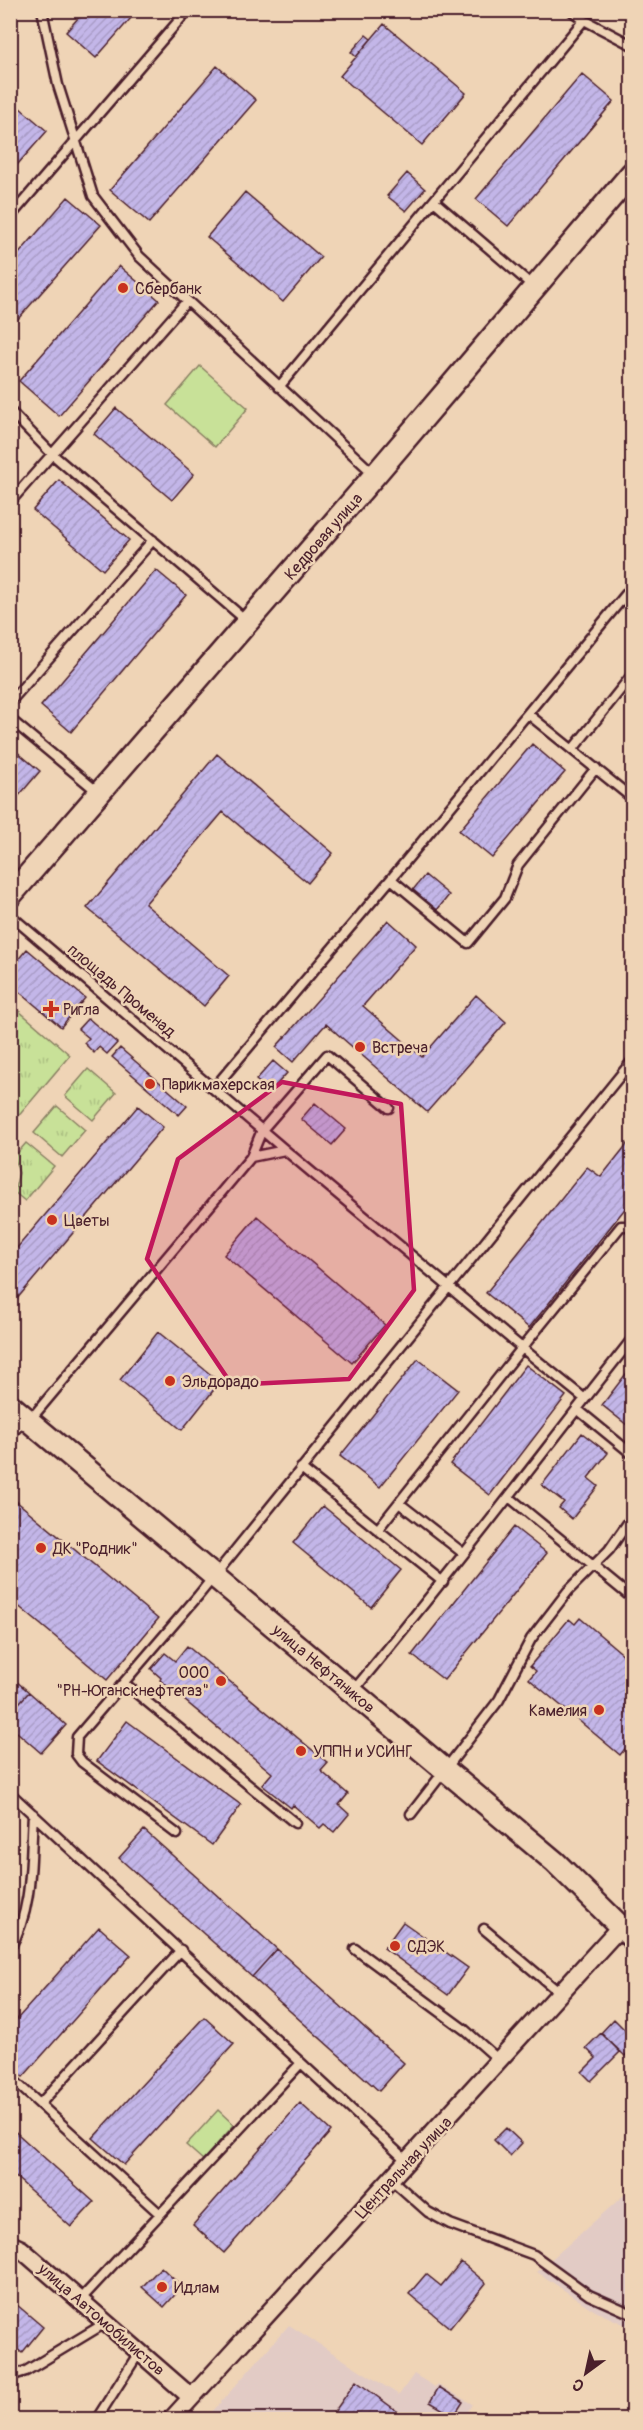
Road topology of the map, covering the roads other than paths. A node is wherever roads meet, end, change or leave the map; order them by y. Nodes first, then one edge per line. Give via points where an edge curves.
1 (42, 10) edge
2 (188, 10) edge
3 (571, 10) edge
4 (585, 20) junction
5 (633, 45) edge
6 (75, 143) junction
7 (633, 173) edge
8 (434, 201) junction
9 (10, 217) edge
10 (535, 288) junction
11 (187, 301) junction
12 (279, 387) junction
13 (10, 411) edge
14 (52, 454) junction
15 (375, 476) junction
16 (10, 502) edge
17 (153, 540) junction
18 (633, 586) edge
19 (248, 622) junction
20 (633, 675) edge
21 (10, 702) edge
22 (528, 714) junction
23 (10, 719) edge
24 (573, 749) junction
25 (596, 768) junction
26 (99, 793) junction
27 (633, 798) edge
28 (391, 879) junction
29 (10, 896) edge
30 (10, 915) edge
31 (633, 1061) edge
32 (214, 1088) junction
33 (389, 1108) dead end
34 (262, 1130) junction
35 (285, 1150) junction
36 (251, 1157) junction
37 (633, 1226) edge
38 (448, 1288) junction
39 (633, 1339) edge
40 (522, 1348) junction
41 (585, 1399) junction
42 (577, 1409) junction
43 (18, 1417) edge
44 (633, 1454) edge
45 (302, 1468) junction
46 (509, 1497) junction
47 (399, 1503) junction
48 (633, 1517) edge
49 (378, 1529) junction
50 (463, 1553) junction
51 (593, 1566) junction
52 (214, 1575) junction
53 (443, 1582) junction
54 (633, 1598) edge
55 (124, 1683) junction
56 (352, 1692) junction
57 (444, 1769) junction
58 (10, 1793) edge
59 (33, 1814) junction
60 (411, 1814) dead end
61 (295, 1823) dead end
62 (177, 1834) dead end
63 (629, 1926) edge
64 (484, 1929) dead end
65 (10, 1948) edge
66 (355, 1949) dead end
67 (181, 1950) junction
68 (561, 1994) junction
69 (500, 2061) junction
70 (301, 2062) junction
71 (10, 2077) edge
72 (40, 2104) junction
73 (408, 2162) junction
74 (392, 2180) junction
75 (160, 2214) junction
76 (14, 2244) edge
77 (81, 2299) junction
78 (633, 2314) edge
79 (107, 2322) junction
80 (140, 2351) junction
81 (10, 2376) edge
82 (191, 2397) junction
83 (96, 2420) edge
84 (171, 2420) edge

1 - 6 lane
2 - 6 lane
3 - 4 lane
4 - 5 lane
4 - 8 lane
6 - 9 lane
6 - 11 lane via 93,196 114,227
7 - 10 street, Кедровая улица
8 - 10 lane
8 - 12 lane
10 - 15 street, Кедровая улица
11 - 12 lane
11 - 14 lane
12 - 15 lane
13 - 14 lane
14 - 16 lane
14 - 17 lane
15 - 19 street, Кедровая улица
17 - 19 lane
17 - 21 lane
18 - 22 lane
19 - 26 street, Кедровая улица
20 - 24 lane
22 - 24 lane
22 - 28 lane
23 - 26 lane
24 - 25 lane
25 - 27 lane
25 - 28 lane via 518,865 505,898 468,943
26 - 29 street, Кедровая улица
28 - 32 lane
30 - 32 lane, площадь Променад
31 - 38 lane
32 - 34 lane, площадь Променад
33 - 34 lane via 327,1055
34 - 35 lane, площадь Променад
34 - 36 lane
35 - 36 lane
35 - 38 lane, площадь Променад
36 - 43 lane
37 - 40 lane via 621,1226
38 - 40 lane, площадь Променад
38 - 45 lane
39 - 41 lane
40 - 41 lane, площадь Променад
40 - 47 lane
41 - 42 lane
42 - 44 lane
42 - 46 lane
43 - 52 street, улица Нефтяников
45 - 49 lane
45 - 52 lane
46 - 50 lane
46 - 51 lane
47 - 49 lane
47 - 50 lane
48 - 51 lane
49 - 53 lane
50 - 53 lane
51 - 54 lane
51 - 57 lane via 531,1639 500,1700
52 - 55 lane
52 - 56 street, улица Нефтяников
53 - 56 lane
55 - 61 lane
55 - 62 lane via 82,1729 76,1754
56 - 57 street, улица Нефтяников
57 - 60 lane
57 - 63 street, улица Нефтяников
58 - 59 lane
59 - 65 lane via 28,1896 19,1934
59 - 67 lane
63 - 68 street, Центральная улица
64 - 68 lane
66 - 69 lane via 465,2030
67 - 70 lane
67 - 72 lane
68 - 69 street, Центральная улица
69 - 73 street, Центральная улица
70 - 73 lane
70 - 75 lane
71 - 72 lane
72 - 75 lane
73 - 74 street, Центральная улица
74 - 78 lane via 435,2216 534,2255 589,2295
74 - 82 street, Центральная улица
75 - 77 lane
76 - 77 street, улица Автомобилистов
77 - 79 street, улица Автомобилистов
79 - 80 street, улица Автомобилистов
79 - 81 lane via 26,2371
80 - 82 street, улица Автомобилистов
80 - 83 lane
82 - 84 street, Центральная улица

